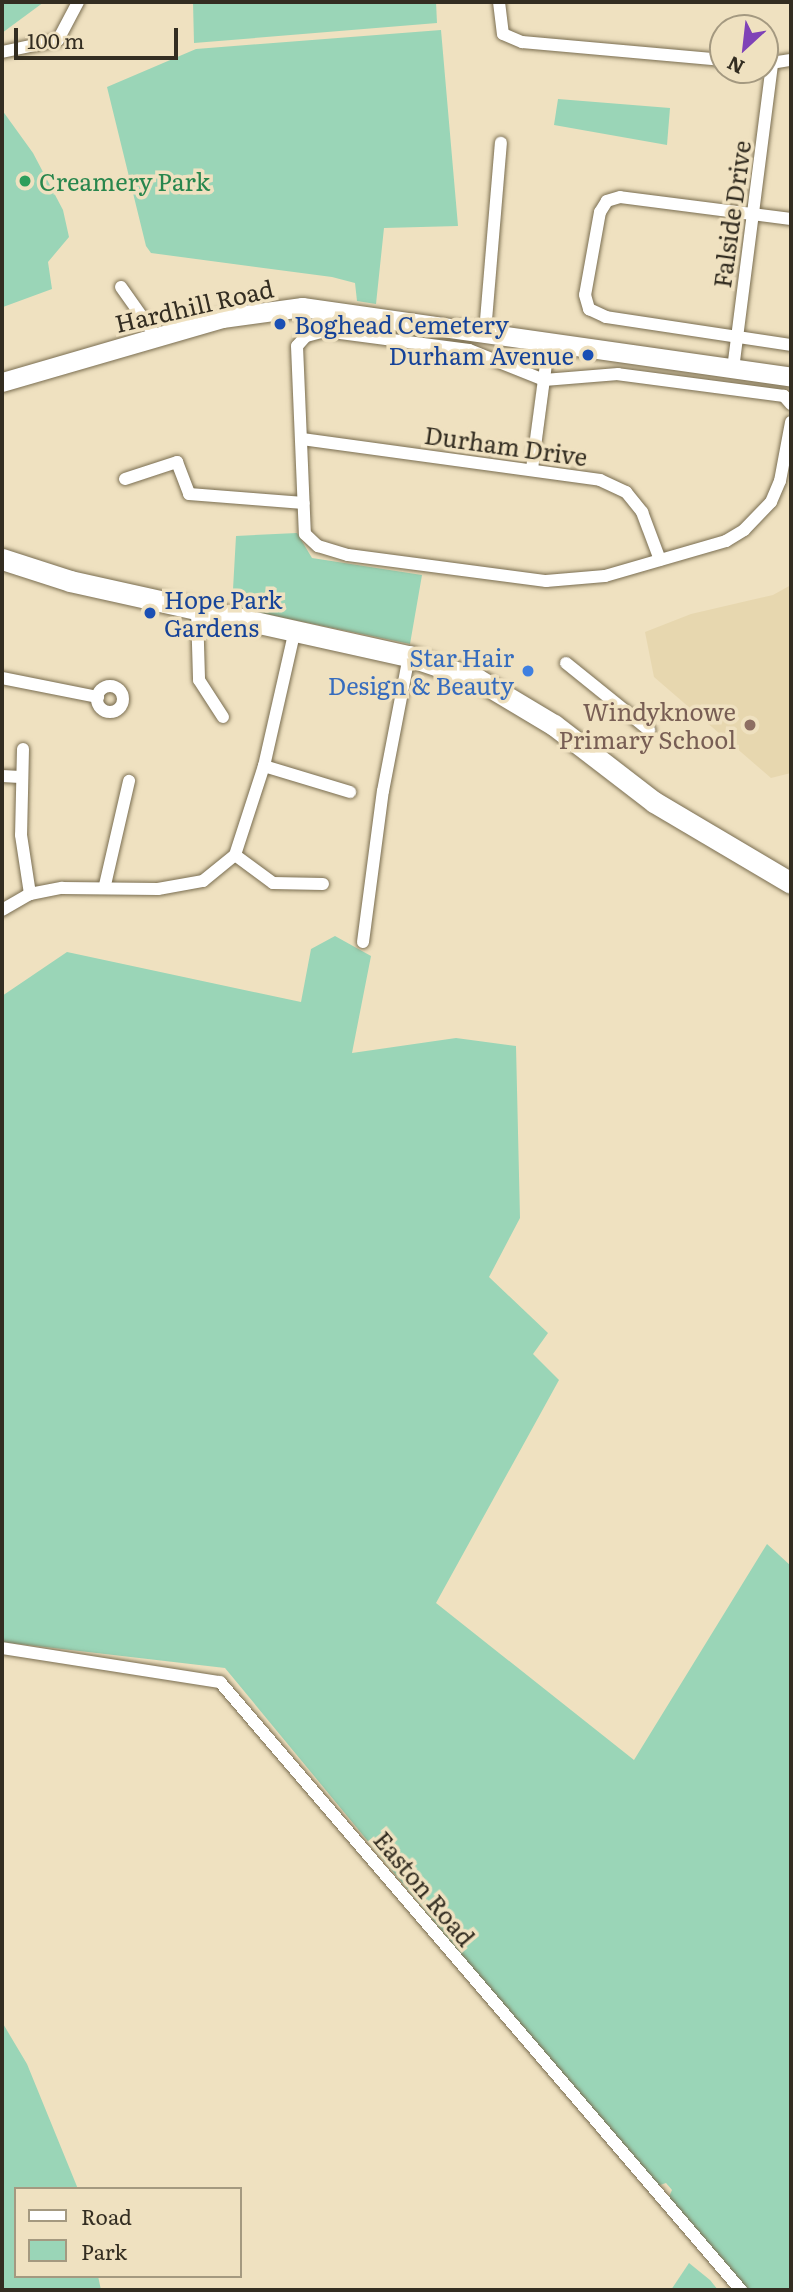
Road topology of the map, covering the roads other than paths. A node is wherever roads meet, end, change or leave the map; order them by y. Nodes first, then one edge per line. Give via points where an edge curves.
1 (78, 2) edge
2 (499, 2) edge
3 (2, 52) edge
4 (709, 59) edge
5 (767, 84) edge
6 (501, 143) dead end
7 (752, 214) junction
8 (791, 219) edge
9 (121, 287) dead end
10 (485, 332) junction
11 (155, 335) junction
12 (736, 337) junction
13 (549, 341) junction
14 (791, 345) edge
15 (733, 369) junction
16 (791, 377) edge
17 (544, 380) junction
18 (2, 382) edge
19 (788, 400) edge
20 (791, 422) edge
21 (302, 439) junction
22 (532, 469) junction
23 (125, 479) dead end
24 (304, 503) junction
25 (2, 559) edge
26 (660, 560) junction
27 (197, 611) junction
28 (294, 634) junction
29 (410, 656) junction
30 (565, 663) dead end
31 (2, 678) edge
32 (98, 697) dead end
33 (223, 717) dead end
34 (649, 730) dead end
35 (23, 749) dead end
36 (264, 766) junction
37 (2, 776) edge
38 (20, 777) junction
39 (129, 781) dead end
40 (350, 792) dead end
41 (235, 855) junction
42 (791, 883) edge
43 (323, 884) dead end
44 (105, 885) junction
45 (30, 894) junction
46 (2, 909) edge
47 (363, 942) dead end
48 (2, 1648) edge
49 (741, 2290) edge

1 - 3 street via 58,40
2 - 4 street via 503,34 522,42
5 - 7 street, Falside Drive
6 - 10 street
7 - 8 street
7 - 12 street, Falside Drive
7 - 12 street via 620,197 607,201 600,212 585,295 589,309 606,317
9 - 11 street
10 - 11 main road, Hardhill Road via 302,307
10 - 13 main road, Hardhill Road
11 - 18 main road, Hardhill Road
12 - 14 street
12 - 15 street, Falside Drive
13 - 15 main road, Hardhill Road
13 - 17 street
15 - 16 main road, Hardhill Road
17 - 19 street via 618,374
17 - 21 street via 469,350 325,331 306,336 297,346
17 - 22 street
20 - 26 street via 780,481 759,515 726,541
21 - 22 street, Durham Drive
21 - 24 street
22 - 26 street, Durham Drive via 600,480 625,492 642,512
23 - 24 street via 177,462 189,494
24 - 26 street via 305,534 318,546 348,555 577,582
25 - 27 main road
27 - 28 main road
27 - 33 street via 199,680
28 - 29 main road
28 - 36 street
29 - 42 main road via 477,679 514,699 654,802
29 - 47 street via 383,791
30 - 34 street
31 - 32 street
35 - 38 street
36 - 40 street
36 - 41 street
37 - 38 street
38 - 45 street
39 - 44 street
41 - 43 street via 273,883
41 - 44 street via 203,881 158,889
44 - 45 street
45 - 46 street
48 - 49 street, Easton Road via 220,1682

